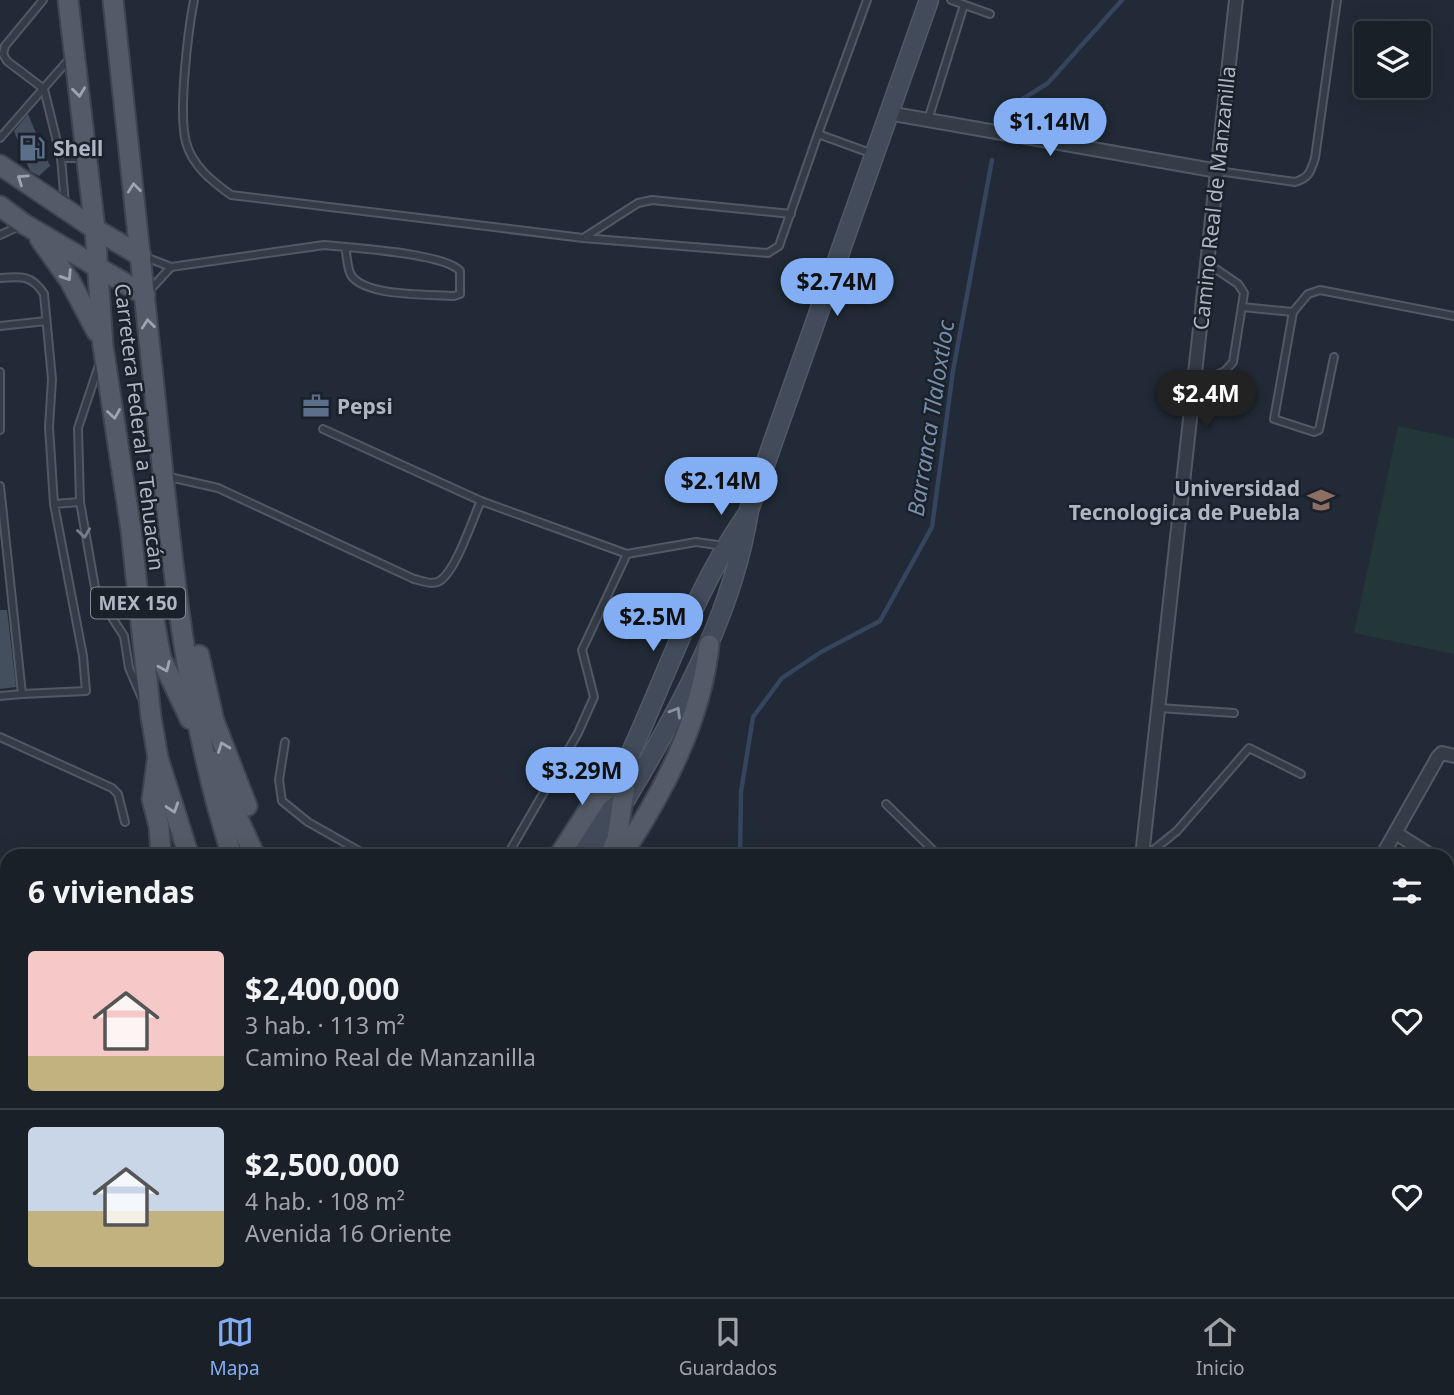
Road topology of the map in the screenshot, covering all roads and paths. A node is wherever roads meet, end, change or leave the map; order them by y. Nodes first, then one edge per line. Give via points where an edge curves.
1 (43, 0) edge
2 (68, 0) edge
3 (113, 0) edge
4 (194, 0) edge
5 (867, 0) edge
6 (929, 0) edge
7 (951, 0) edge
8 (1236, 0) edge
9 (1337, 0) edge
10 (964, 5) junction
11 (990, 14) dead end
12 (75, 53) junction
13 (44, 89) junction
14 (888, 113) junction
15 (928, 120) junction
16 (818, 134) junction
17 (0, 138) edge
18 (874, 154) junction
19 (61, 158) junction
20 (87, 158) junction
21 (0, 165) edge
22 (1218, 171) junction
23 (0, 206) edge
24 (66, 209) junction
25 (791, 214) junction
26 (24, 224) junction
27 (96, 229) junction
28 (0, 235) edge
29 (583, 238) junction
30 (345, 247) junction
31 (141, 256) junction
32 (1207, 262) junction
33 (171, 267) junction
34 (97, 269) junction
35 (0, 278) edge
36 (145, 295) junction
37 (1242, 307) junction
38 (1293, 312) junction
39 (1454, 316) edge
40 (46, 321) junction
41 (0, 326) edge
42 (103, 346) junction
43 (1334, 356) dead end
44 (0, 372) edge
45 (1194, 386) junction
46 (323, 429) dead end
47 (0, 430) edge
48 (163, 476) junction
49 (0, 486) edge
50 (481, 501) junction
51 (80, 502) junction
52 (54, 504) junction
53 (750, 510) junction
54 (131, 530) junction
55 (724, 547) junction
56 (743, 551) junction
57 (627, 554) junction
58 (177, 595) junction
59 (709, 645) junction
60 (22, 694) junction
61 (0, 696) edge
62 (1158, 708) junction
63 (1234, 713) dead end
64 (150, 717) junction
65 (0, 737) edge
66 (200, 737) junction
67 (285, 742) dead end
68 (1448, 754) edge
69 (158, 758) junction
70 (625, 770) junction
71 (1301, 774) dead end
72 (886, 804) dead end
73 (619, 810) junction
74 (125, 822) dead end
75 (1397, 834) junction
76 (161, 849) edge
77 (187, 849) edge
78 (231, 849) edge
79 (252, 849) edge
80 (264, 849) edge
81 (356, 849) edge
82 (511, 849) edge
83 (564, 849) edge
84 (579, 849) edge
85 (596, 849) edge
86 (613, 849) edge
87 (625, 849) edge
88 (932, 849) edge
89 (1145, 849) edge
90 (1153, 849) edge
91 (1387, 849) edge
92 (1421, 849) edge

1 - 13 lane via 3,54
2 - 12 main road, Carretera Federal a Tehuacán / MEX 150
31 -> 3 main road, Carretera Federal a Tehuacán / MEX 150
4 - 29 lane via 185,78 186,143 204,175 232,195
5 - 16 lane
6 - 14 main road
7 - 10 lane
8 - 22 street, Camino Real de Manzanilla
9 - 22 lane via 1310,172 1295,182
10 - 11 lane
10 - 15 lane
12 - 13 lane
12 -> 20 main road, Carretera Federal a Tehuacán / MEX 150
13 - 17 lane
13 - 19 lane
14 - 15 street
14 - 18 main road
15 - 22 street
16 - 18 lane
16 - 25 lane
18 - 53 main road
19 - 20 lane
19 - 24 lane
20 - 27 main road, Carretera Federal a Tehuacán / MEX 150
24 -> 21 main road
22 - 32 street, Camino Real de Manzanilla
23 - 26 main road
24 - 27 main road
25 - 29 lane via 652,200 638,203
25 - 29 lane via 779,246 768,253
26 - 28 lane
26 - 34 main road
26 -> 42 main road via 70,281
27 - 31 main road
27 - 34 main road, Carretera Federal a Tehuacán / MEX 150
30 - 30 lane via 351,274 375,290 460,294 460,271 443,260
30 - 33 lane via 324,245
31 - 33 lane
31 - 36 main road, Carretera Federal a Tehuacán / MEX 150
32 - 37 lane via 1238,284 1244,293
32 - 45 street, Camino Real de Manzanilla
33 - 36 lane
34 - 36 main road
34 - 42 main road, Carretera Federal a Tehuacán / MEX 150
35 - 40 lane via 26,276 37,284 44,294
48 -> 36 main road, Carretera Federal a Tehuacán / MEX 150
37 - 38 lane
37 - 45 lane via 1233,362
38 - 39 lane via 1308,294 1320,290
38 - 43 lane via 1274,419 1319,430
40 - 41 lane
40 - 52 lane
42 - 51 lane via 78,428
42 -> 54 main road, Carretera Federal a Tehuacán / MEX 150
44 - 47 lane
45 - 62 street, Camino Real de Manzanilla
46 - 50 lane
48 - 50 lane via 218,488 431,583 449,571
48 - 58 main road, Carretera Federal a Tehuacán / MEX 150
49 - 60 lane
50 - 57 lane
51 - 52 lane
51 -> 64 lane via 96,593 124,636 128,668
52 - 60 lane via 86,691
53 - 55 main road
53 - 56 main road
54 - 64 main road, Carretera Federal a Tehuacán / MEX 150
54 -> 66 main road via 145,574 161,658
55 - 56 lane
55 - 57 lane via 696,542
55 - 70 main road
56 - 59 main road
57 - 82 lane via 582,650 594,697
58 - 66 main road, Carretera Federal a Tehuacán / MEX 150
80 -> 58 main road via 221,742 189,618
73 -> 59 main road via 685,698
59 - 87 main road via 702,691 684,740
60 - 61 lane
62 - 63 lane
62 - 89 street, Camino Real de Manzanilla
64 - 69 main road, Carretera Federal a Tehuacán / MEX 150
65 - 74 lane via 112,788
66 - 78 main road, Carretera Federal a Tehuacán / MEX 150 via 210,787
66 - 79 main road
67 - 81 lane via 279,780 282,801
68 - 75 street
69 - 76 main road via 152,799
69 -> 77 main road, Carretera Federal a Tehuacán / MEX 150
70 - 73 main road
70 - 83 main road via 597,797
70 - 84 main road
71 - 90 lane via 1249,748 1177,831
72 - 88 lane
73 - 85 main road
73 - 86 main road
75 - 91 street
75 - 92 street

